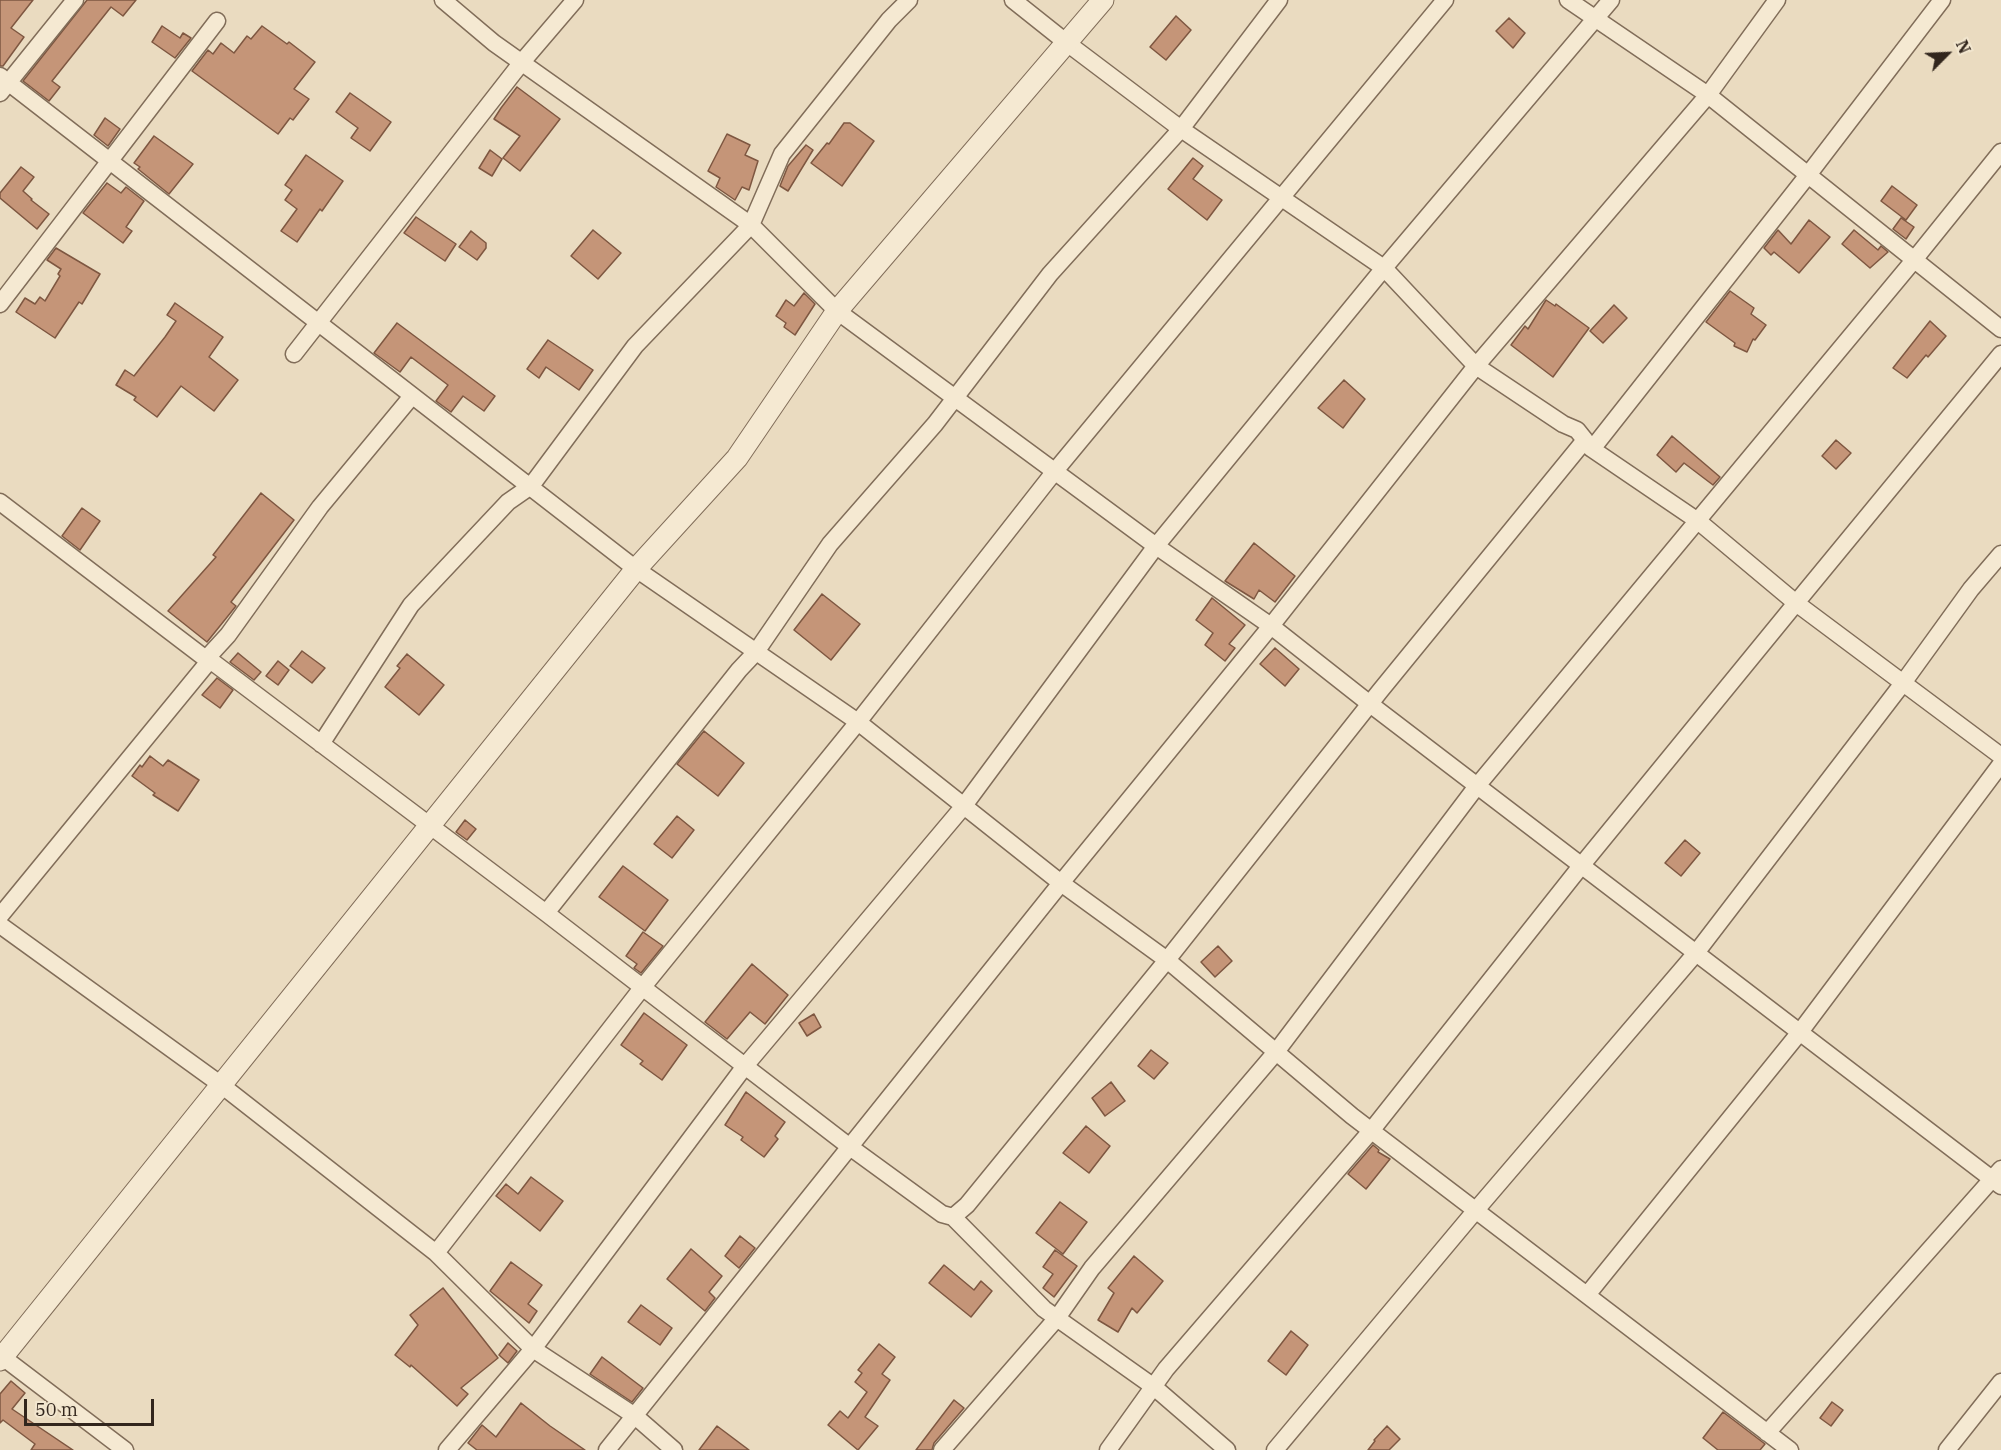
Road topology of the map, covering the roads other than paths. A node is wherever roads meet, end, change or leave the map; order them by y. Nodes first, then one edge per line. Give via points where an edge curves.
1 (75, 0) edge
2 (443, 0) edge
3 (575, 0) edge
4 (909, 0) edge
5 (1013, 0) edge
6 (1103, 0) edge
7 (1279, 0) edge
8 (1445, 0) edge
9 (1568, 0) edge
10 (1611, 0) edge
11 (1777, 0) edge
12 (1942, 0) edge
13 (1596, 19) junction
14 (217, 21) dead end
15 (1066, 43) junction
16 (522, 62) junction
17 (3, 83) edge
18 (1708, 95) junction
19 (1181, 129) junction
20 (2001, 152) edge
21 (109, 160) junction
22 (1808, 175) junction
23 (1281, 197) junction
24 (752, 225) junction
25 (1914, 260) junction
26 (1384, 268) junction
27 (0, 304) edge
28 (837, 311) junction
29 (319, 322) junction
30 (2001, 329) edge
31 (294, 354) dead end
32 (2001, 354) edge
33 (1476, 366) junction
34 (412, 396) junction
35 (956, 397) junction
36 (1588, 445) junction
37 (1055, 471) junction
38 (531, 486) junction
39 (0, 502) edge
40 (1698, 521) junction
41 (1156, 546) junction
42 (2001, 554) edge
43 (636, 569) junction
44 (1796, 603) junction
45 (1271, 626) junction
46 (756, 652) junction
47 (208, 660) junction
48 (1903, 683) junction
49 (1370, 704) junction
50 (858, 722) junction
51 (321, 744) junction
52 (2001, 756) edge
53 (2001, 764) edge
54 (1477, 786) junction
55 (963, 807) junction
56 (429, 826) junction
57 (1581, 866) junction
58 (1061, 883) junction
59 (546, 913) junction
60 (0, 916) edge
61 (0, 925) edge
62 (1696, 953) junction
63 (1167, 960) junction
64 (642, 988) junction
65 (1800, 1032) junction
66 (1276, 1052) junction
67 (745, 1066) junction
68 (220, 1084) junction
69 (1371, 1131) junction
70 (850, 1147) junction
71 (1998, 1178) edge
72 (1476, 1210) junction
73 (953, 1217) junction
74 (436, 1253) junction
75 (1587, 1295) junction
76 (1057, 1318) junction
77 (533, 1349) junction
78 (1, 1357) edge
79 (2001, 1382) edge
80 (1154, 1387) junction
81 (635, 1416) junction
82 (1767, 1433) junction
83 (125, 1450) edge
84 (447, 1450) edge
85 (607, 1450) edge
86 (674, 1450) edge
87 (942, 1450) edge
88 (1108, 1450) edge
89 (1227, 1450) edge
90 (1275, 1450) edge
91 (1790, 1450) edge
92 (1947, 1450) edge

1 - 17 street
2 - 16 street
3 - 16 street
4 - 24 street via 782,154
5 - 15 street
6 - 15 street
7 - 19 street
8 - 23 street
9 - 13 street
10 - 13 street
11 - 18 street
12 - 22 street
13 - 18 street
13 - 26 street
14 - 21 street
15 - 19 street
15 - 28 street
16 - 24 street
16 - 29 street
17 - 21 street
18 - 22 street
18 - 33 street
19 - 23 street
19 - 35 street via 1050,274
20 - 25 street
21 - 27 street
21 - 29 street
22 - 25 street
22 - 36 street
23 - 26 street
23 - 37 street
24 - 28 street
24 - 38 street via 634,346
25 - 30 street
25 - 40 street
26 - 33 street
26 - 41 street
28 - 35 street
28 - 43 street via 737,458
29 - 31 street
29 - 34 street
32 - 44 street
33 - 36 street via 1577,430
33 - 45 street
34 - 38 street
34 - 47 street via 320,507
35 - 37 street
35 - 46 street via 830,544
36 - 40 street
36 - 49 street
37 - 41 street
37 - 50 street
38 - 43 street
38 - 51 street via 508,502 411,605
39 - 47 street
40 - 44 street
40 - 54 street
41 - 45 street
41 - 55 street
42 - 48 street
43 - 46 street
43 - 56 street
44 - 48 street
44 - 57 street
45 - 49 street
45 - 58 street
46 - 50 street
46 - 59 street
47 - 51 street
47 - 60 street
48 - 52 street
48 - 62 street
49 - 54 street
49 - 63 street
50 - 55 street
50 - 64 street
51 - 56 street
53 - 65 street
54 - 57 street
54 - 66 street
55 - 58 street
55 - 67 street
56 - 59 street
56 - 68 street
57 - 62 street
57 - 69 street
58 - 63 street
58 - 70 street
59 - 64 street
61 - 68 street
62 - 65 street
62 - 72 street
63 - 66 street
63 - 73 street via 967,1205
64 - 67 street
64 - 74 street
65 - 71 street
65 - 75 street
66 - 69 street
66 - 76 street via 1092,1268
67 - 70 street
67 - 77 street
68 - 74 street
68 - 78 street
69 - 72 street
69 - 80 street
70 - 73 street via 942,1214
70 - 81 street
71 - 82 street
72 - 75 street
72 - 90 street
73 - 76 street
74 - 77 street
75 - 82 street
76 - 80 street
76 - 87 street
77 - 81 street
77 - 84 street
78 - 83 street
79 - 92 street
80 - 88 street
80 - 89 street
81 - 85 street
81 - 86 street
82 - 91 street

